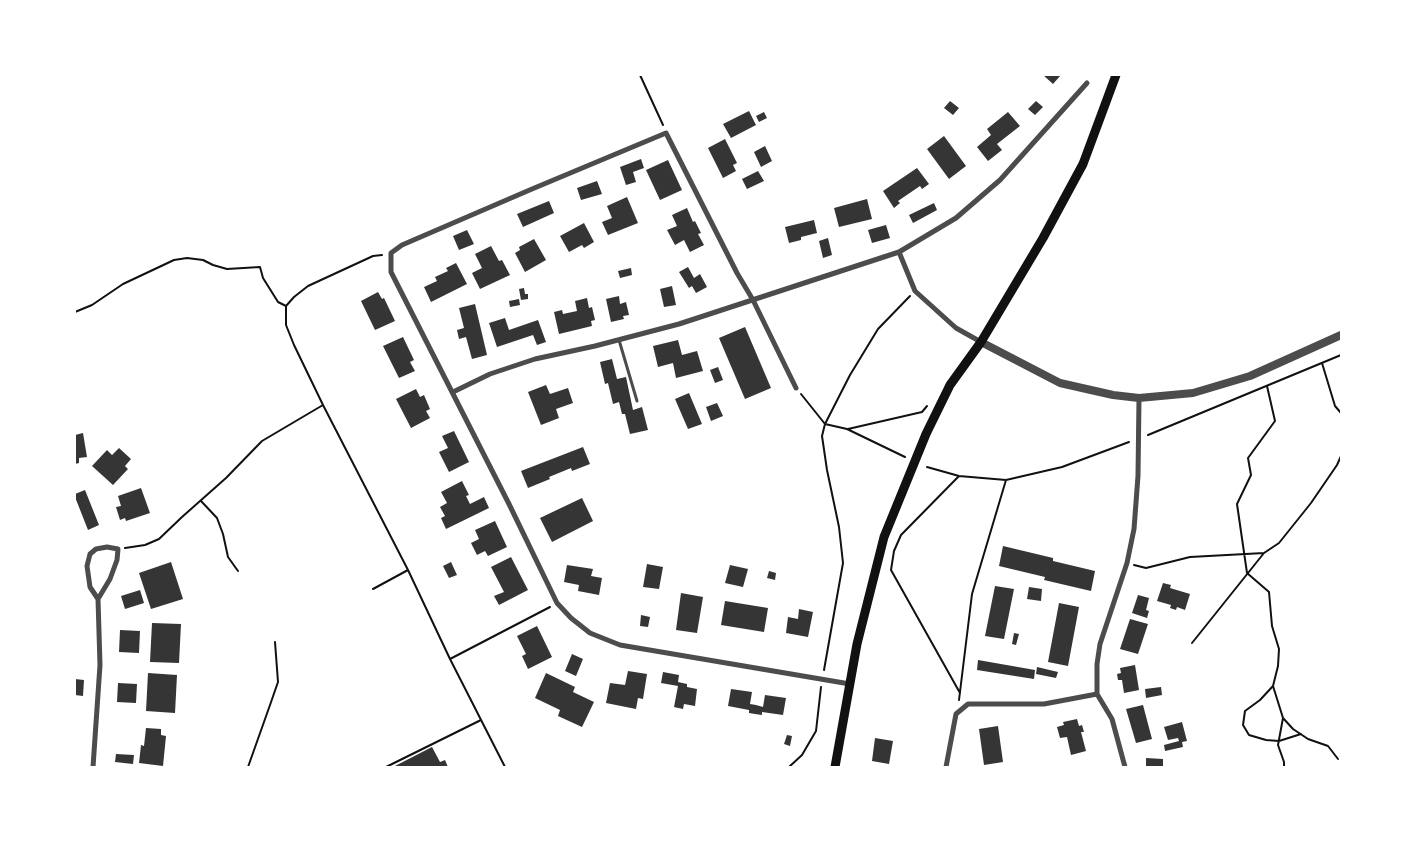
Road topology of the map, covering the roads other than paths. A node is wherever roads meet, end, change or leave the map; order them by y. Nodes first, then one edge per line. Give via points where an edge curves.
1 (1116, 75) edge
2 (1087, 83) dead end
3 (898, 252) junction
4 (753, 300) junction
5 (1341, 335) edge
6 (619, 339) junction
7 (981, 342) junction
8 (796, 388) road end
9 (453, 392) junction
10 (1139, 398) junction
11 (637, 401) dead end
12 (98, 599) junction
13 (850, 684) junction
14 (1096, 694) junction
15 (93, 767) edge
16 (835, 767) edge
17 (946, 767) edge
18 (1124, 767) edge

1 - 7 main road via 1083,164
2 - 3 street via 1000,180 956,218
3 - 4 street
3 - 7 street via 915,291 956,328
4 - 6 street
4 - 8 street
4 - 9 street via 666,134 402,245 391,253 391,272
5 - 10 street via 1250,376 1193,393
6 - 9 street via 535,359 490,374
6 - 11 lane
7 - 10 street via 1060,382
7 - 13 main road via 950,385 926,434 884,538
9 - 13 street via 557,603 590,633 620,645
10 - 14 street via 1134,529 1127,563 1100,644
12 - 12 street via 110,579 118,549 107,547 90,554 87,566 90,587
12 - 15 street via 100,666
13 - 16 main road
14 - 17 street via 1044,704 968,704 956,714
14 - 18 street via 1112,719

